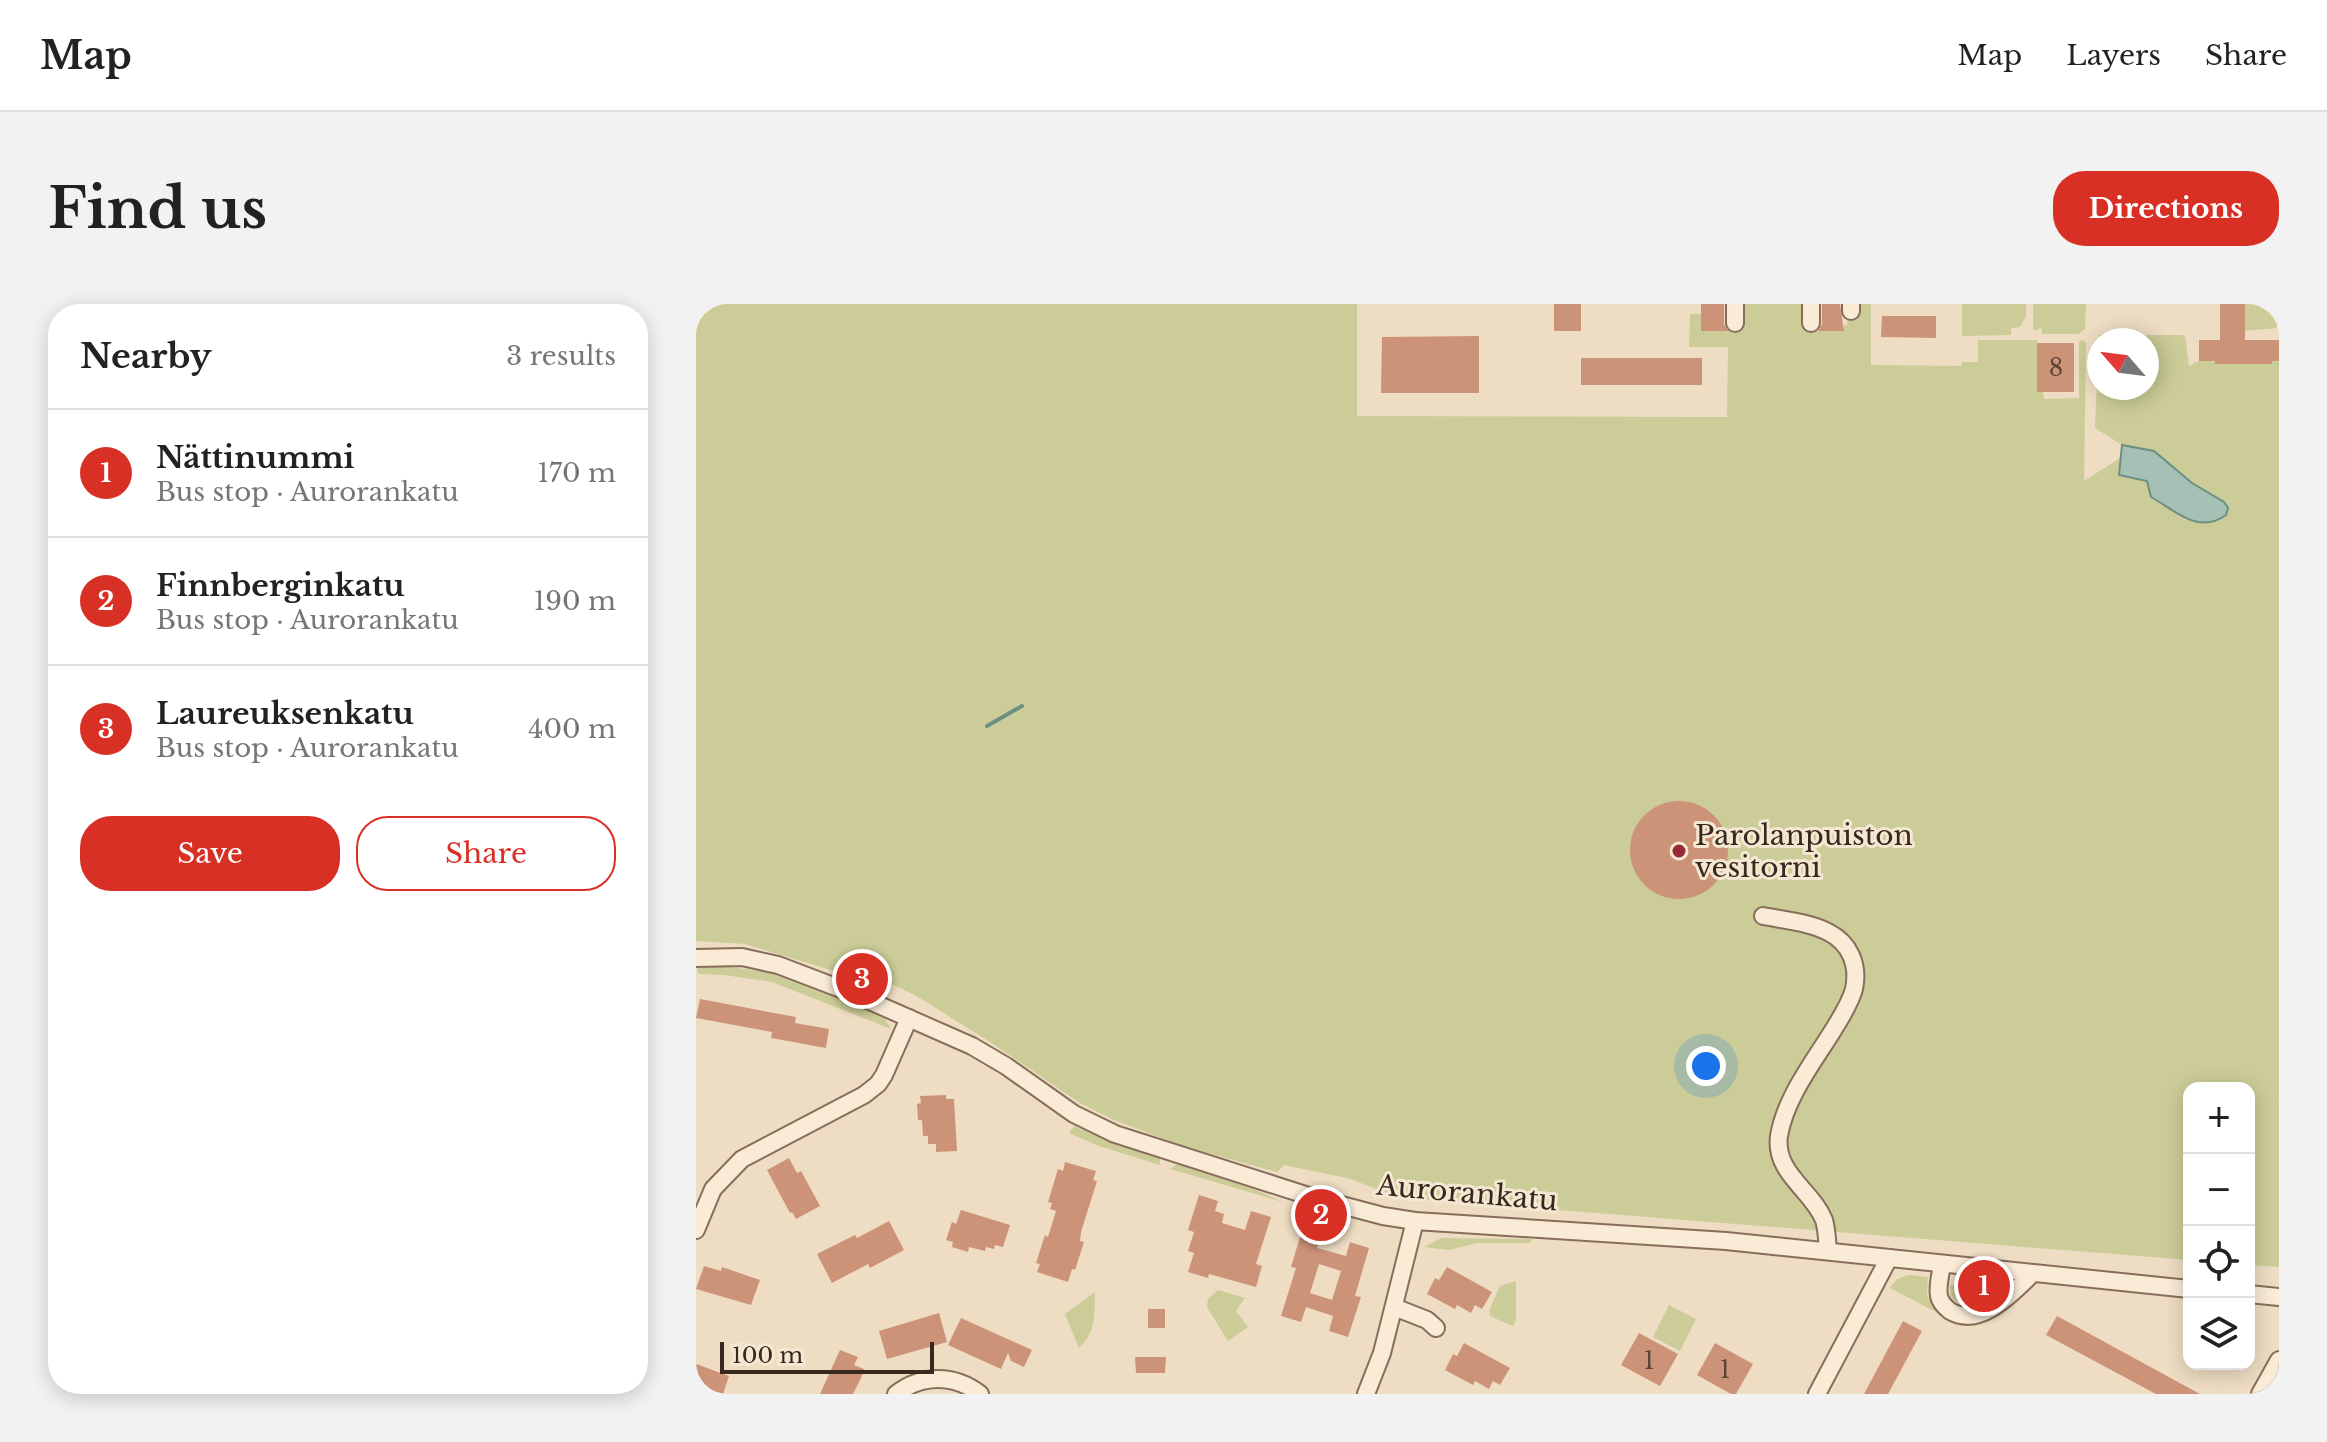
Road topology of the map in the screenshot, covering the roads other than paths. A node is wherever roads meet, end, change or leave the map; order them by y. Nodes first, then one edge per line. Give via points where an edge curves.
1 (1735, 304) edge
2 (1811, 304) edge
3 (1735, 323) dead end
4 (1811, 323) dead end
5 (1763, 916) dead end
6 (696, 958) edge
7 (909, 1018) junction
8 (1415, 1221) junction
9 (696, 1230) edge
10 (1828, 1251) junction
11 (1889, 1258) junction
12 (1942, 1264) junction
13 (2032, 1274) junction
14 (2183, 1288) edge
15 (2255, 1295) edge
16 (2279, 1297) edge
17 (1394, 1307) junction
18 (1436, 1328) dead end
19 (2279, 1360) edge
20 (896, 1394) edge
21 (980, 1394) edge
22 (1366, 1394) edge
23 (1817, 1394) edge
24 (2260, 1394) edge

1 - 3 street
2 - 4 street
5 - 10 street via 1829,932 1854,960 1849,1002 1791,1100 1779,1136 1783,1163 1823,1219
6 - 7 street, Aurorankatu via 742,957 778,965
7 - 8 street, Aurorankatu via 987,1054 1063,1108 1115,1134 1315,1198
7 - 9 street via 878,1084 742,1159 713,1189
8 - 10 street, Aurorankatu
8 - 17 street
10 - 11 street, Aurorankatu
11 - 12 street, Aurorankatu
11 - 23 street
12 - 13 street, Aurorankatu
12 - 13 street via 1940,1300 1966,1316 1995,1306
13 - 14 street, Aurorankatu
15 - 16 street
17 - 18 street
17 - 22 street
19 - 24 street
20 - 21 street via 912,1383 935,1378

